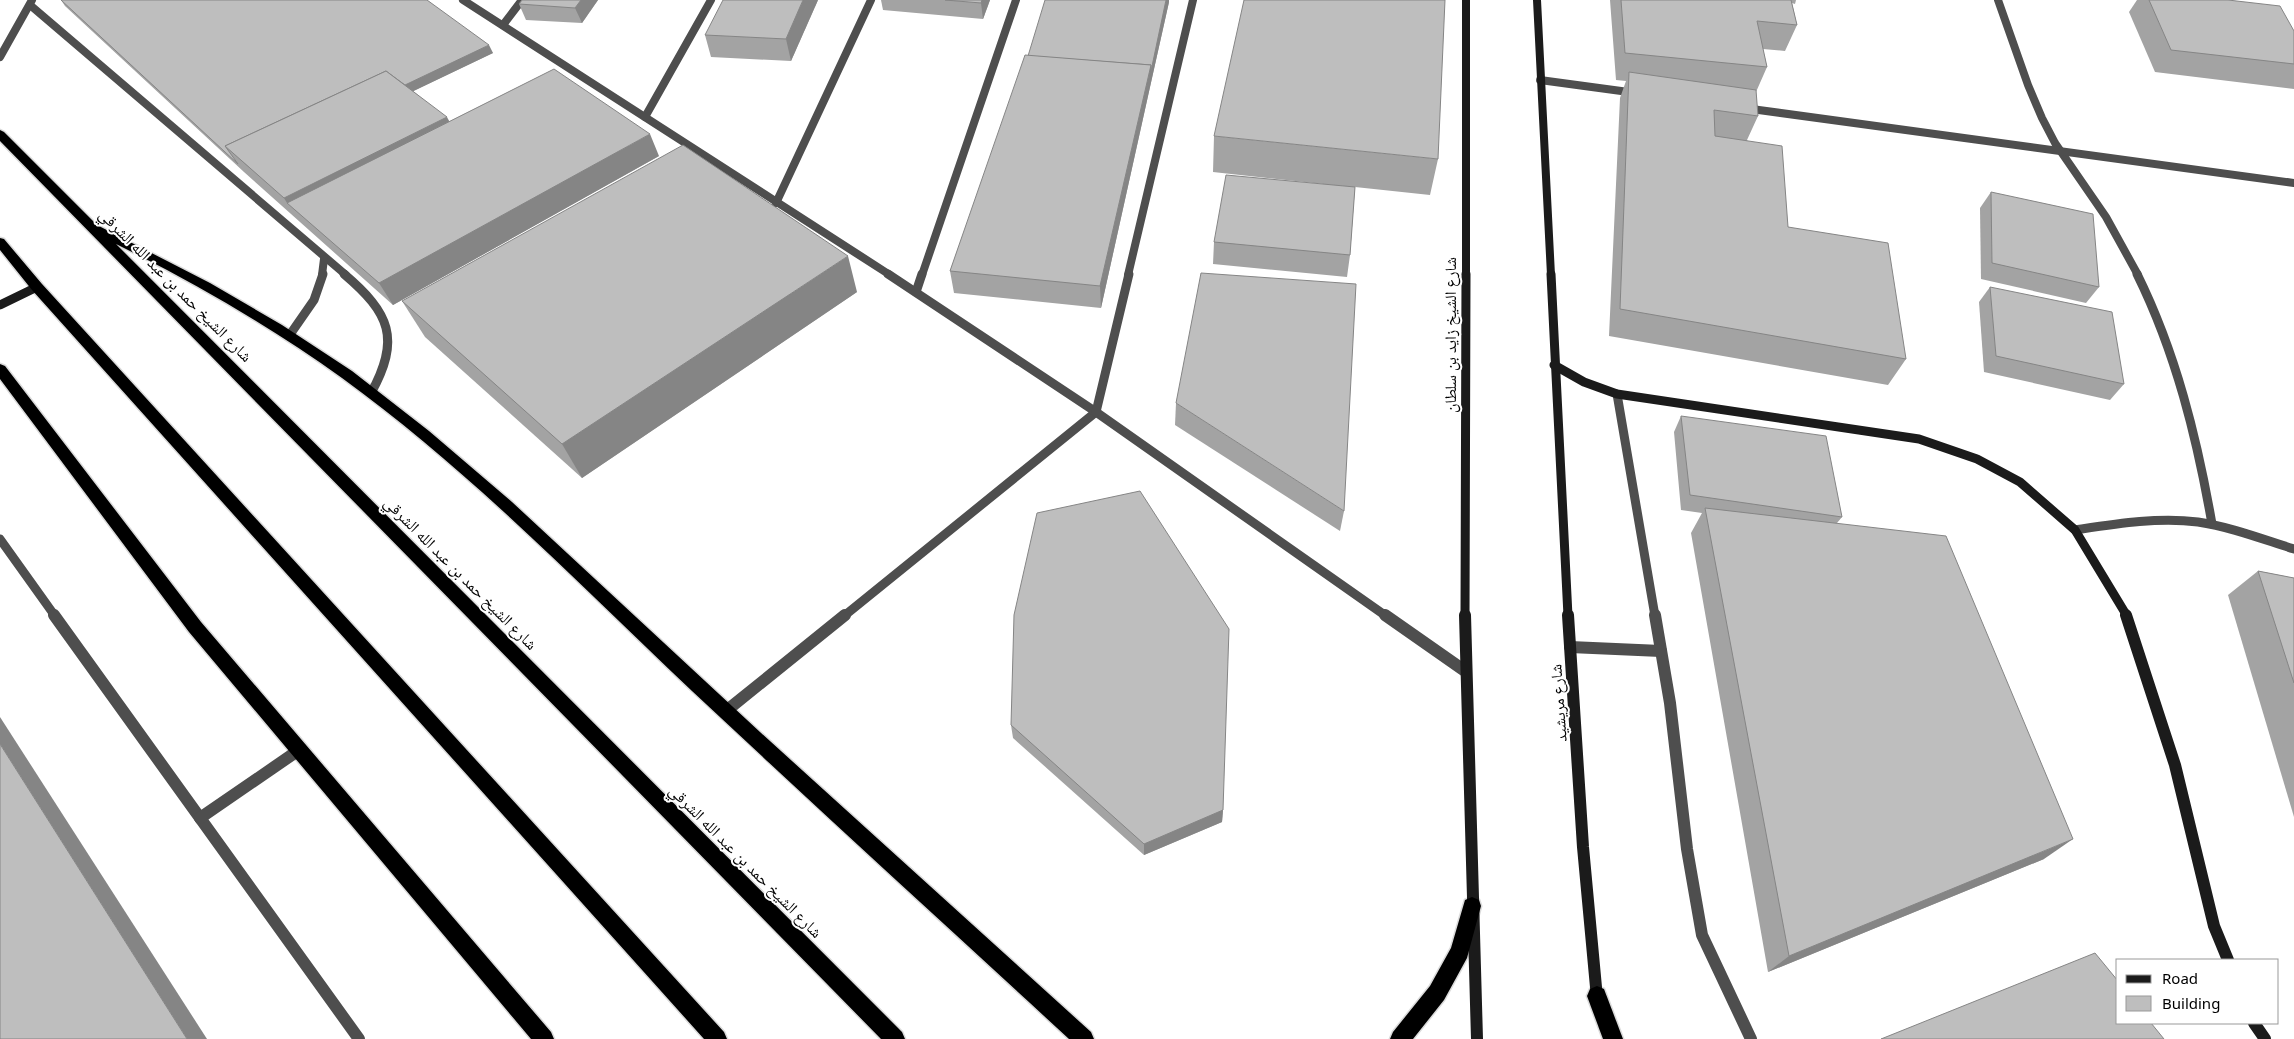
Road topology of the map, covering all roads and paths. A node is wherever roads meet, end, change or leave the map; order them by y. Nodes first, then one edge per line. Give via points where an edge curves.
1 (462, 0) edge
2 (522, 0) edge
3 (711, 0) edge
4 (871, 0) edge
5 (1016, 0) edge
6 (1193, 0) edge
7 (1466, 0) edge
8 (1537, 0) edge
9 (1998, 0) edge
10 (31, 2) edge
11 (504, 26) junction
12 (0, 58) edge
13 (1540, 80) junction
14 (1646, 94) edge
15 (1734, 106) edge
16 (645, 117) junction
17 (0, 134) edge
18 (2063, 153) junction
19 (2294, 183) edge
20 (776, 203) junction
21 (94, 228) junction
22 (0, 242) edge
23 (324, 259) junction
24 (37, 287) junction
25 (916, 292) junction
26 (0, 305) edge
27 (289, 336) junction
28 (1554, 365) junction
29 (0, 368) edge
30 (372, 393) junction
31 (1617, 394) junction
32 (1096, 412) junction
33 (2212, 524) junction
34 (2075, 530) junction
35 (0, 539) edge
36 (2294, 549) edge
37 (1570, 647) junction
38 (1661, 650) junction
39 (1465, 671) junction
40 (726, 711) junction
41 (299, 750) junction
42 (200, 818) junction
43 (1472, 906) junction
44 (2228, 959) edge
45 (1597, 996) junction
46 (2255, 1024) edge
47 (359, 1039) edge
48 (544, 1039) edge
49 (717, 1039) edge
50 (895, 1039) edge
51 (1084, 1039) edge
52 (1400, 1039) edge
53 (1477, 1039) edge
54 (1602, 1039) edge
55 (1613, 1039) edge
56 (1751, 1039) edge
57 (2265, 1039) edge

1 - 11 street
2 - 11 street
3 - 16 street
4 - 20 street
5 - 25 street
6 - 32 street
7 - 39 main road, شارع الشيخ زايد بن سلطان
8 - 13 main road
9 - 18 street via 2040,115
10 - 12 street
10 - 23 street
11 - 16 street
13 - 14 street
13 - 28 main road
15 - 18 street
16 - 20 street
17 - 21 highway, شارع الشيخ حمد بن عبد الله الشرقي
18 - 19 street
18 - 33 street via 2098,204 2158,319 2181,383 2200,451
20 - 25 street
21 - 27 highway via 171,266
21 - 50 highway, شارع الشيخ حمد بن عبد الله الشرقي
22 - 24 highway
23 - 27 street via 320,289 303,320
23 - 30 street via 360,288 387,324 388,359
24 - 26 main road
24 - 49 highway
25 - 32 street
27 - 30 highway
28 - 31 main road via 1584,382
28 - 37 main road, شارع مريشيد
29 - 41 highway via 195,627
30 - 40 highway via 500,502
31 - 34 main road via 1919,439 1977,459 2020,482
31 - 38 street
32 - 39 street
32 - 40 street
33 - 34 street via 2166,520
33 - 36 street
34 - 44 main road via 2125,610 2175,765 2214,926
35 - 42 street
37 - 38 street
37 - 45 main road, شارع مريشيد
38 - 56 street via 1687,849 1702,935
39 - 43 main road
40 - 51 highway
41 - 42 street
41 - 48 highway
42 - 47 street
43 - 52 highway via 1460,951 1438,994
43 - 53 main road
45 - 54 main road, شارع مريشيد
45 - 55 highway
46 - 57 main road

